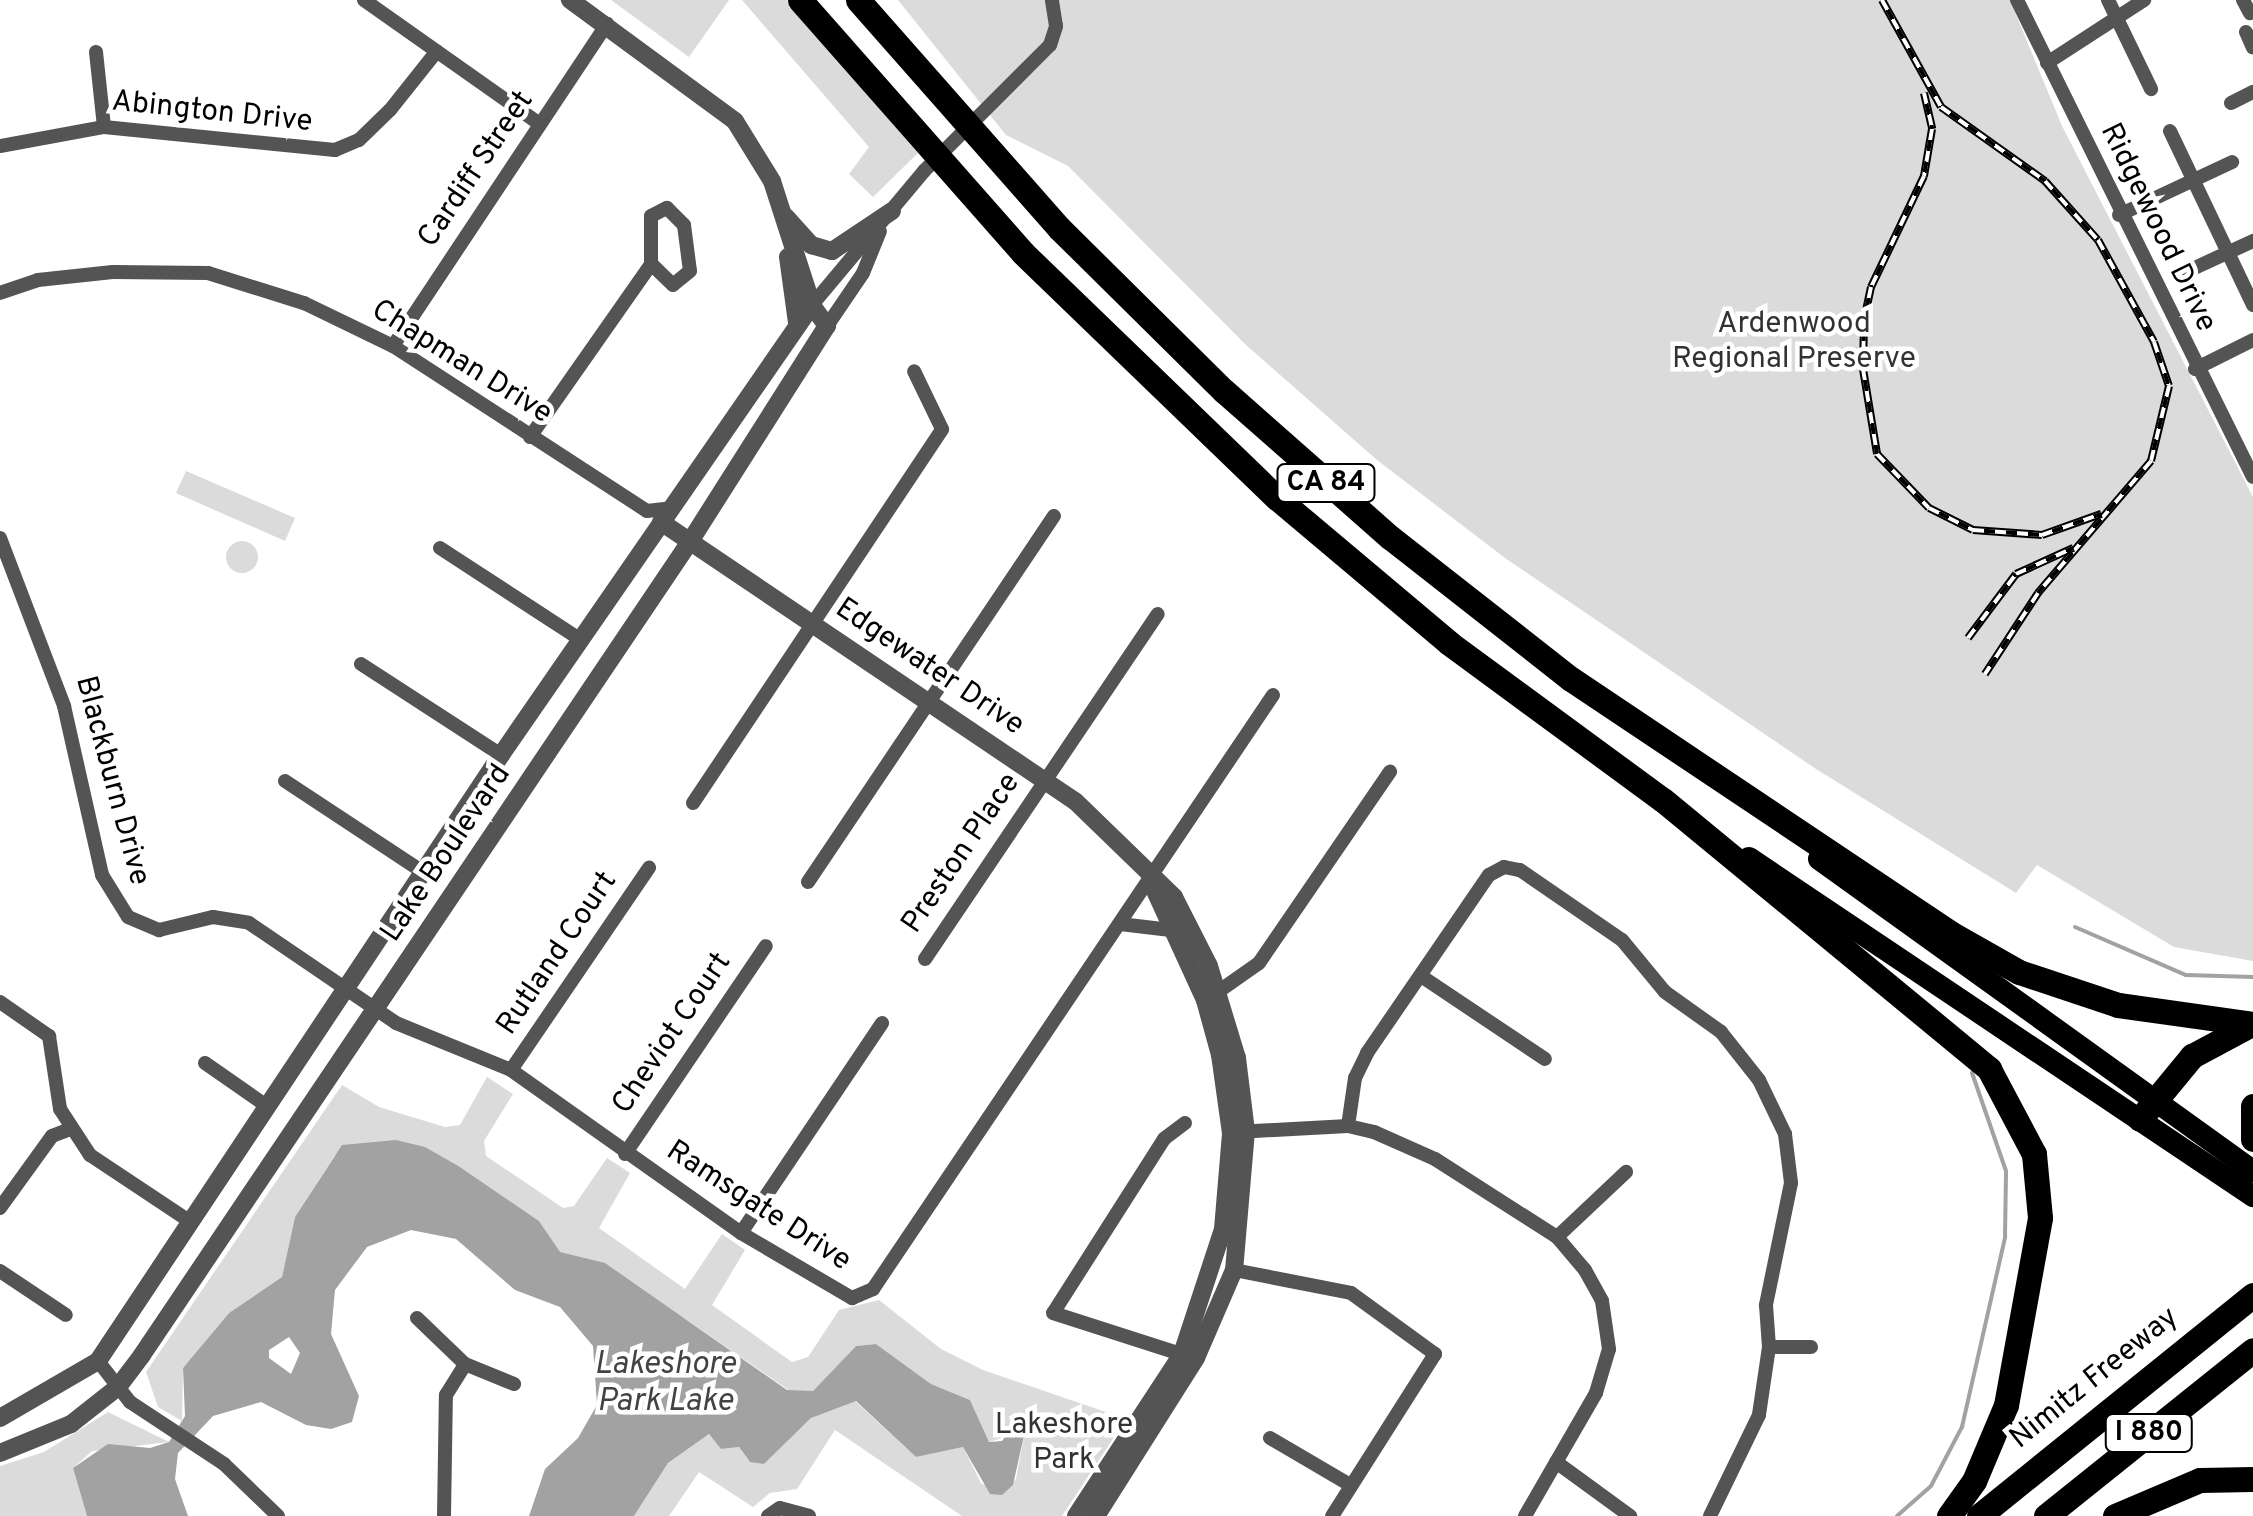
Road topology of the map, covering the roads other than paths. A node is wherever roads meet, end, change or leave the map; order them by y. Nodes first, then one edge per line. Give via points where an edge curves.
1 (364, 0) edge
2 (570, 0) edge
3 (579, 0) edge
4 (800, 0) edge
5 (858, 0) edge
6 (1052, 0) edge
7 (2017, 0) edge
8 (2108, 0) edge
9 (2144, 0) edge
10 (2116, 18) junction
11 (607, 24) junction
12 (2246, 32) dead end
13 (2253, 48) edge
14 (96, 52) dead end
15 (437, 52) junction
16 (2046, 63) junction
17 (2151, 89) dead end
18 (2253, 92) edge
19 (2231, 102) dead end
20 (540, 124) junction
21 (104, 127) junction
22 (2170, 131) dead end
23 (0, 146) edge
24 (2232, 162) dead end
25 (2193, 180) junction
26 (892, 211) junction
27 (2119, 216) junction
28 (786, 217) junction
29 (880, 228) junction
30 (2253, 241) edge
31 (790, 242) junction
32 (2228, 252) junction
33 (651, 264) junction
34 (2188, 271) dead end
35 (0, 293) edge
36 (812, 305) junction
37 (2253, 305) edge
38 (797, 324) junction
39 (827, 326) junction
40 (2253, 340) edge
41 (393, 346) junction
42 (2195, 368) junction
43 (914, 371) dead end
44 (530, 438) junction
45 (2253, 477) edge
46 (1054, 516) dead end
47 (658, 519) junction
48 (0, 538) edge
49 (691, 540) junction
50 (440, 548) dead end
51 (1158, 614) dead end
52 (814, 623) junction
53 (582, 640) junction
54 (361, 664) dead end
55 (1273, 695) dead end
56 (930, 702) junction
57 (502, 755) junction
58 (1390, 772) dead end
59 (1046, 780) junction
60 (1717, 780) junction
61 (285, 781) dead end
62 (1663, 800) junction
63 (693, 803) dead end
64 (649, 868) dead end
65 (423, 872) junction
66 (1150, 880) junction
67 (808, 882) dead end
68 (1120, 924) junction
69 (1171, 930) junction
70 (766, 946) dead end
71 (925, 960) dead end
72 (1421, 976) junction
73 (346, 991) junction
74 (1211, 997) junction
75 (0, 1002) edge
76 (375, 1009) junction
77 (882, 1023) dead end
78 (2253, 1024) edge
79 (1545, 1059) dead end
80 (205, 1063) dead end
81 (512, 1070) junction
82 (2139, 1103) junction
83 (2253, 1106) edge
84 (268, 1107) junction
85 (1185, 1123) dead end
86 (1348, 1126) junction
87 (68, 1130) junction
88 (1239, 1132) junction
89 (2253, 1139) edge
90 (625, 1154) junction
91 (2253, 1171) edge
92 (1626, 1172) dead end
93 (2253, 1196) edge
94 (0, 1208) edge
95 (191, 1222) junction
96 (741, 1233) junction
97 (1557, 1237) junction
98 (1234, 1270) junction
99 (0, 1271) edge
100 (2253, 1278) edge
101 (2253, 1295) edge
102 (66, 1315) dead end
103 (417, 1318) dead end
104 (1769, 1347) junction
105 (1812, 1347) dead end
106 (2253, 1350) edge
107 (1189, 1356) junction
108 (98, 1361) junction
109 (465, 1364) junction
110 (2150, 1374) junction
111 (514, 1384) dead end
112 (124, 1395) junction
113 (0, 1418) edge
114 (1270, 1438) dead end
115 (0, 1453) edge
116 (1556, 1462) junction
117 (2253, 1478) edge
118 (1350, 1485) junction
119 (1089, 1514) edge
120 (278, 1516) edge
121 (444, 1516) edge
122 (768, 1516) edge
123 (809, 1516) edge
124 (1332, 1516) edge
125 (1525, 1516) edge
126 (1630, 1516) edge
127 (1710, 1516) edge
128 (1948, 1516) edge
129 (1979, 1516) edge
130 (2046, 1516) edge
131 (2115, 1516) edge

1 - 15 street
2 - 11 street
3 - 11 street
4 - 62 highway, CA 84 via 945,170 1193,422 1450,643
5 - 60 highway, CA 84 via 1059,228 1278,440 1482,612
6 - 26 street, Lake Boulevard via 1050,45
7 - 16 street, Ridgewood Drive
8 - 10 street
9 - 10 street
10 - 16 street
10 - 17 street
11 - 20 street, Cardiff Street
11 - 28 street via 735,121
12 - 13 street
14 - 21 street
15 - 20 street
15 - 21 street, Abington Drive via 390,110 359,140 336,150
16 - 27 street, Ridgewood Drive
18 - 19 street
20 - 41 street, Cardiff Street
21 - 23 street, Abington Drive
22 - 25 street
24 - 25 street
25 - 27 street
25 - 32 street
26 - 28 street via 832,251 811,246
26 - 29 street, Lake Boulevard
27 - 42 street, Ridgewood Drive
28 - 31 street
29 - 36 street, Lake Boulevard
29 - 39 street, Lake Boulevard via 862,273
30 - 32 street
31 - 36 street
31 - 38 street
32 - 34 street
32 - 37 street
33 - 33 street via 674,285 690,271 684,225 666,208 650,216
33 - 44 street
35 - 41 street, Chapman Drive via 38,280 112,272 208,272 304,303
36 - 38 street, Lake Boulevard
36 - 39 street
38 - 47 street, Lake Boulevard
39 - 49 street, Lake Boulevard
40 - 42 street
41 - 44 street, Chapman Drive
42 - 45 street, Ridgewood Drive
43 - 52 street via 942,429
44 - 47 street, Chapman Drive
46 - 56 street
47 - 49 street, Edgewater Drive
47 - 53 street, Lake Boulevard
48 - 73 street, Blackburn Drive via 64,706 115,903 144,928 213,917 250,923
49 - 52 street, Edgewater Drive
49 - 76 street, Lake Boulevard
50 - 53 street
51 - 59 street, Preston Place
52 - 56 street, Edgewater Drive
52 - 63 street
53 - 57 street, Lake Boulevard
54 - 57 street
55 - 66 street, Ramsgate Drive
56 - 59 street, Edgewater Drive
56 - 67 street
57 - 65 street, Lake Boulevard
58 - 74 street via 1260,962
59 - 66 street, Edgewater Drive via 1102,825
59 - 71 street, Preston Place
60 - 78 highway via 2019,972 2154,1012
60 - 82 highway, CA 84
61 - 65 street
62 - 82 highway
62 - 128 highway via 1968,1048 2022,1121 2040,1186 2036,1258 1993,1444
64 - 81 street, Rutland Court
65 - 73 street, Lake Boulevard
66 - 68 street, Ramsgate Drive
66 - 69 street, Edgewater Drive
66 - 74 street, Edgewater Drive via 1174,898
68 - 69 street
68 - 96 street, Ramsgate Drive via 873,1289 844,1296
69 - 74 street, Edgewater Drive
70 - 90 street, Cheviot Court
72 - 79 street
72 - 86 street via 1361,1065
72 - 104 street via 1489,875 1512,868 1622,940 1666,992 1721,1032 1759,1080 1785,1134 1789,1216 1766,1304
73 - 76 street, Ramsgate Drive
73 - 84 street, Lake Boulevard
74 - 88 street, Edgewater Drive via 1238,1058
75 - 87 street via 49,1036
76 - 81 street, Ramsgate Drive
76 - 112 street, Lake Boulevard
77 - 96 street
78 - 82 highway via 2192,1056
80 - 84 street
81 - 90 street, Ramsgate Drive
82 - 91 highway, CA 84
82 - 93 highway
83 - 89 highway
84 - 95 street, Lake Boulevard
85 - 107 street via 1164,1139 1054,1313
86 - 88 street
86 - 97 street via 1436,1158
87 - 94 street via 52,1136
87 - 95 street via 90,1155
88 - 98 street, Edgewater Drive
88 - 107 street, Edgewater Drive via 1223,1228
90 - 96 street, Ramsgate Drive
92 - 97 street
95 - 108 street, Lake Boulevard
97 - 116 street via 1602,1301 1608,1348 1596,1394
98 - 107 street, Edgewater Drive
98 - 118 street via 1351,1293 1435,1354
99 - 102 street
100 - 110 highway
101 - 110 highway, Nimitz Freeway / I 880
103 - 109 street
104 - 105 street
104 - 127 street via 1760,1415
106 - 130 highway, I 880
107 - 119 street, Edgewater Drive
108 - 112 street
108 - 113 street, Lake Boulevard
109 - 111 street
109 - 121 street via 446,1395
110 - 129 highway, Nimitz Freeway / I 880
112 - 115 street, Lake Boulevard
112 - 120 street via 224,1464
114 - 118 street
116 - 125 street
116 - 126 street
117 - 131 highway via 2187,1483
118 - 124 street
122 - 123 street via 780,1508

